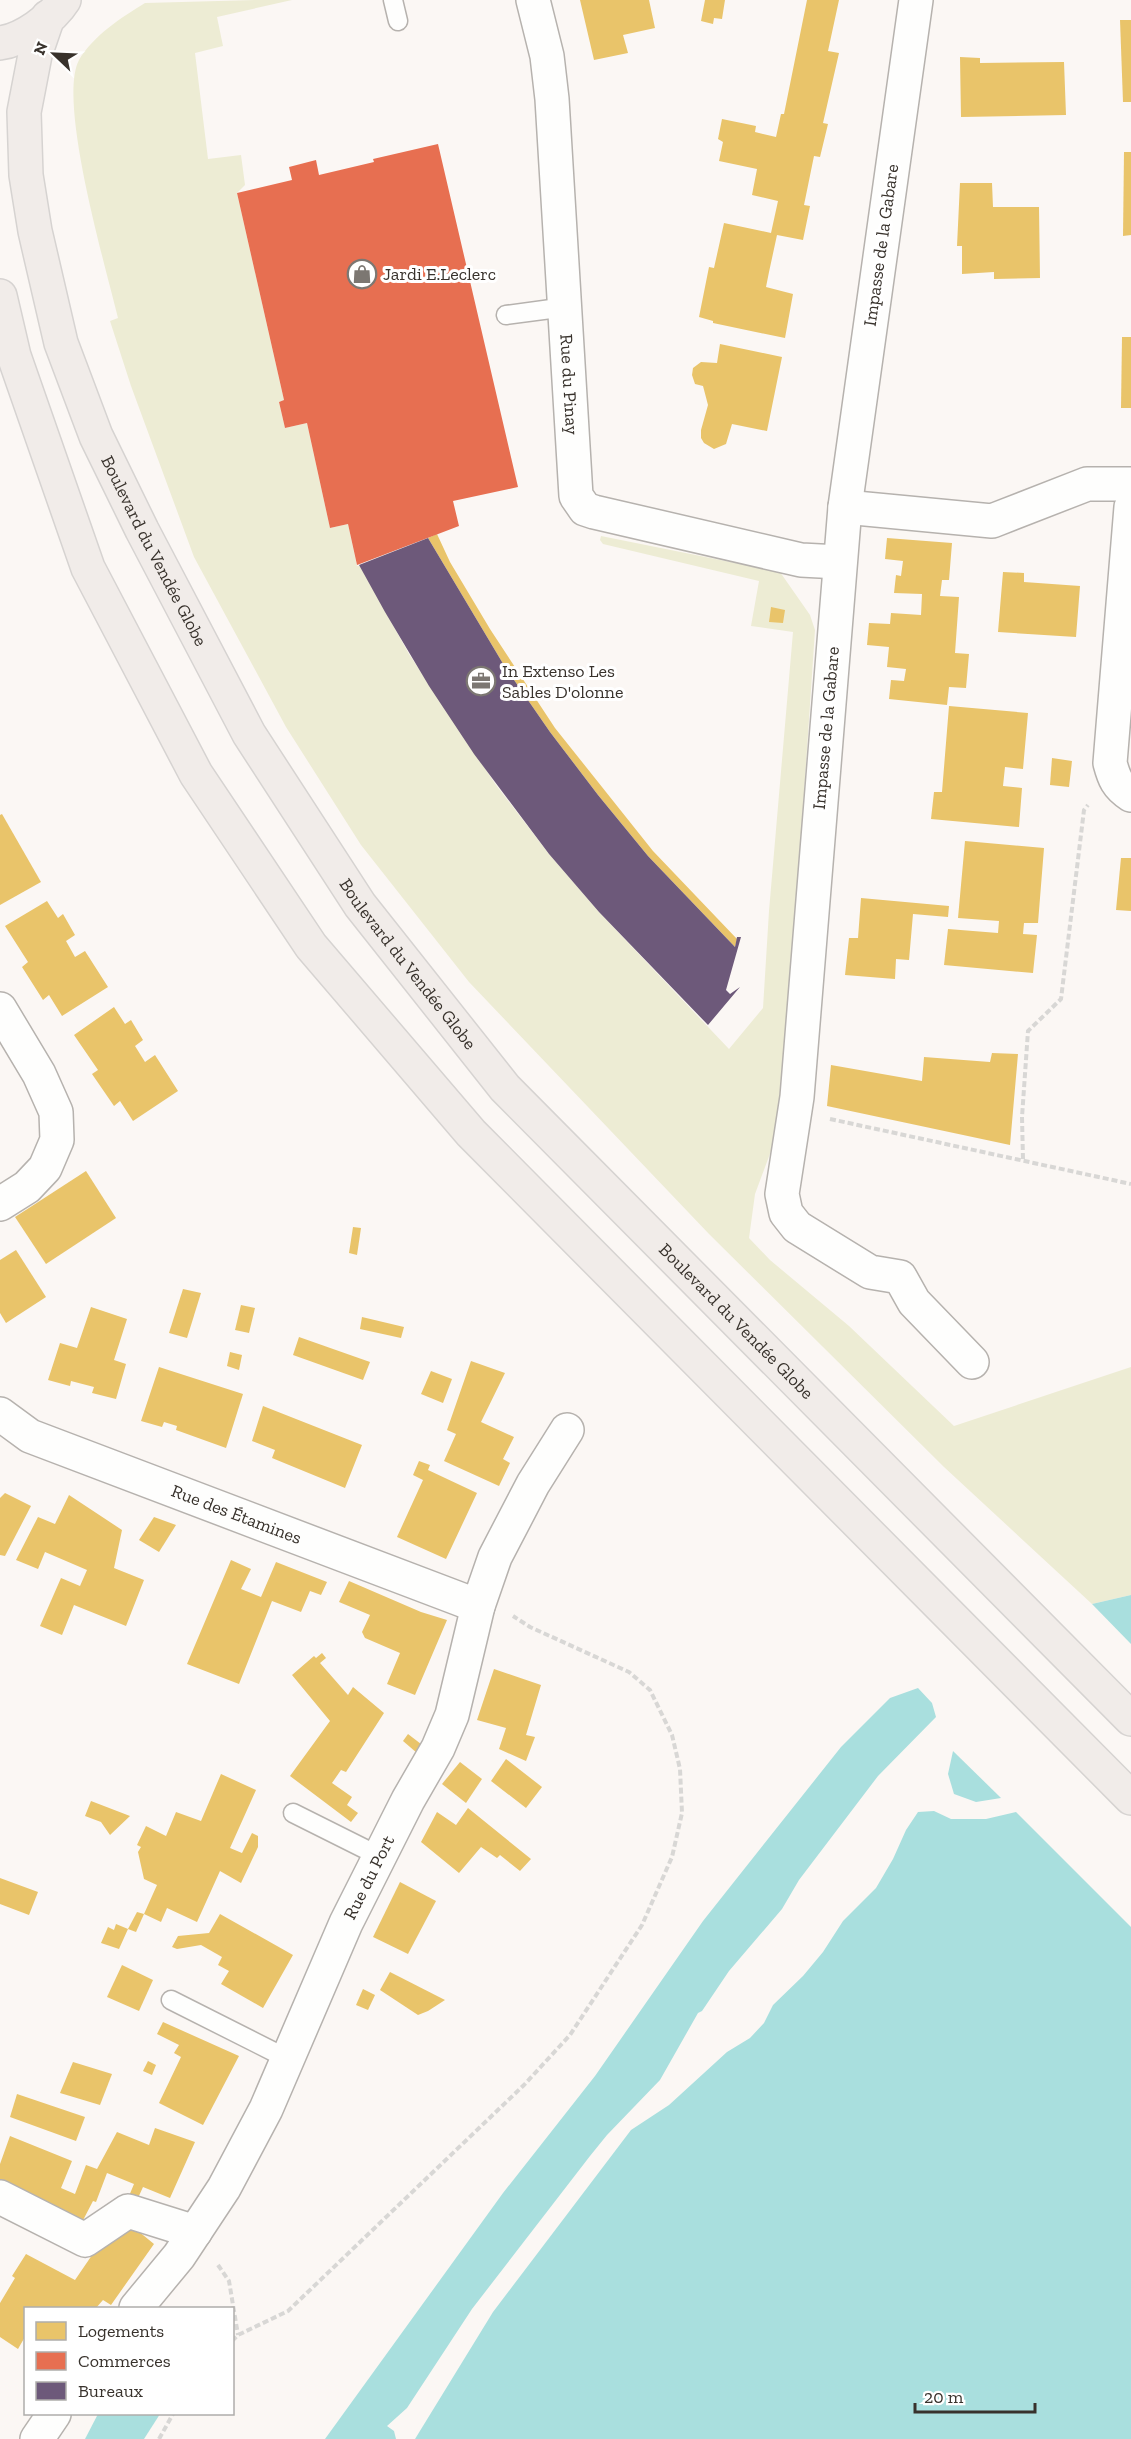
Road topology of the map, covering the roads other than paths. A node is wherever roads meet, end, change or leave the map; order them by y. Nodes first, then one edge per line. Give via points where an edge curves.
1 (393, 0) edge
2 (532, 0) edge
3 (916, 0) edge
4 (56, 9) edge
5 (399, 21) dead end
6 (0, 43) edge
7 (0, 296) edge
8 (566, 308) junction
9 (506, 315) dead end
10 (1131, 484) edge
11 (845, 507) junction
12 (1131, 507) edge
13 (839, 562) junction
14 (1122, 786) edge
15 (0, 1009) edge
16 (0, 1204) edge
17 (972, 1362) dead end
18 (0, 1414) edge
19 (567, 1430) dead end
20 (478, 1606) junction
21 (1131, 1719) edge
22 (1131, 1798) edge
23 (292, 1813) dead end
24 (379, 1856) junction
25 (171, 2000) dead end
26 (288, 2059) junction
27 (0, 2197) edge
28 (195, 2232) junction
29 (137, 2307) edge
30 (53, 2415) edge
31 (38, 2439) edge

1 - 5 lane
2 - 8 street, Rue du Pinay via 547,56 552,99
3 - 11 street, Impasse de la Gabare
4 - 6 main road via 28,32
4 - 21 main road, Boulevard du Vendée Globe via 34,55 24,112 26,175 34,231 62,343 96,436 249,734 360,905 505,1088
7 - 22 main road via 14,356 88,568 196,774 310,946 471,1133
8 - 9 lane
8 - 13 street, Rue du Pinay via 579,517 801,560
10 - 11 street via 1087,484 992,521
11 - 13 street, Impasse de la Gabare
12 - 14 street via 1110,763
13 - 17 street, Impasse de la Gabare via 794,1112 782,1194 786,1213 797,1227 870,1272 900,1277 914,1302
15 - 16 street via 39,1074 56,1112 57,1140 45,1168 27,1187
18 - 20 street, Rue des Étamines via 30,1436
19 - 20 street, Rue du Port via 495,1557
20 - 24 street, Rue du Port via 452,1715
23 - 24 lane
24 - 26 street, Rue du Port
25 - 26 lane
26 - 28 street, Rue du Port via 224,2188
27 - 28 street via 85,2240 128,2211
28 - 29 street, Rue du Port
30 - 31 street

